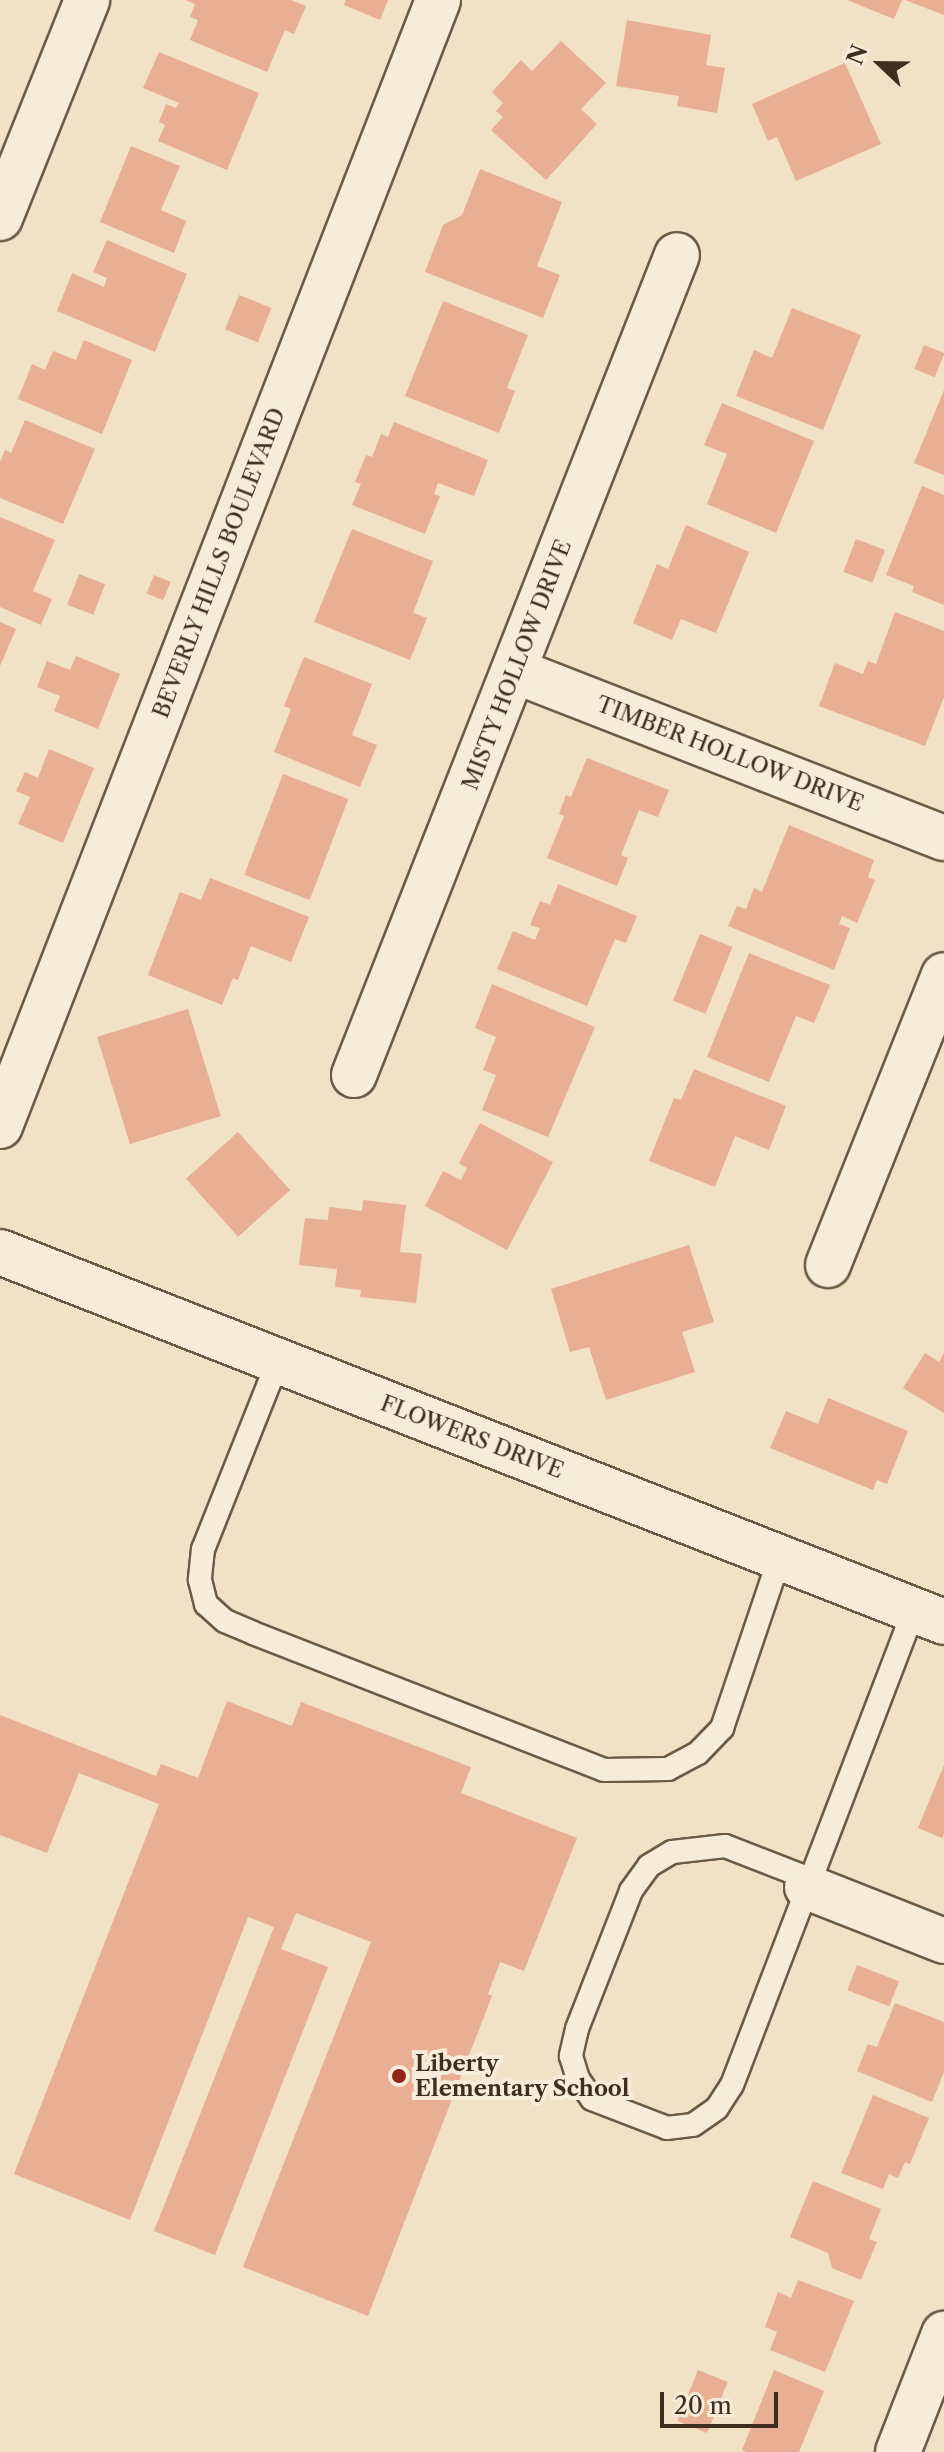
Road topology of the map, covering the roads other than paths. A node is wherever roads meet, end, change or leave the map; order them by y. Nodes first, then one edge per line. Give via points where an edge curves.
1 (87, 0) edge
2 (438, 0) edge
3 (0, 218) edge
4 (677, 255) dead end
5 (515, 671) junction
6 (944, 838) edge
7 (944, 975) edge
8 (354, 1075) dead end
9 (0, 1126) edge
10 (0, 1252) edge
11 (828, 1265) dead end
12 (278, 1361) junction
13 (780, 1557) junction
14 (929, 1616) edge
15 (809, 1883) junction
16 (944, 1941) edge
17 (944, 2334) edge
18 (898, 2452) edge

1 - 3 street
2 - 9 street, BEVERLY HILLS BOULEVARD
4 - 5 street, MISTY HOLLOW DRIVE
5 - 6 street, TIMBER HOLLOW DRIVE
5 - 8 street, MISTY HOLLOW DRIVE
7 - 11 street
10 - 12 street, FLOWERS DRIVE
12 - 13 street, FLOWERS DRIVE
12 - 13 lane via 203,1549 200,1580 206,1604 225,1621 267,1639 604,1770 668,1769 698,1753 722,1728
13 - 14 street, FLOWERS DRIVE
14 - 15 lane
15 - 15 lane via 725,1846 672,1852 649,1866 631,1891 577,2029 571,2056 592,2099 667,2128 693,2125 717,2108 732,2085
15 - 16 street
17 - 18 street

